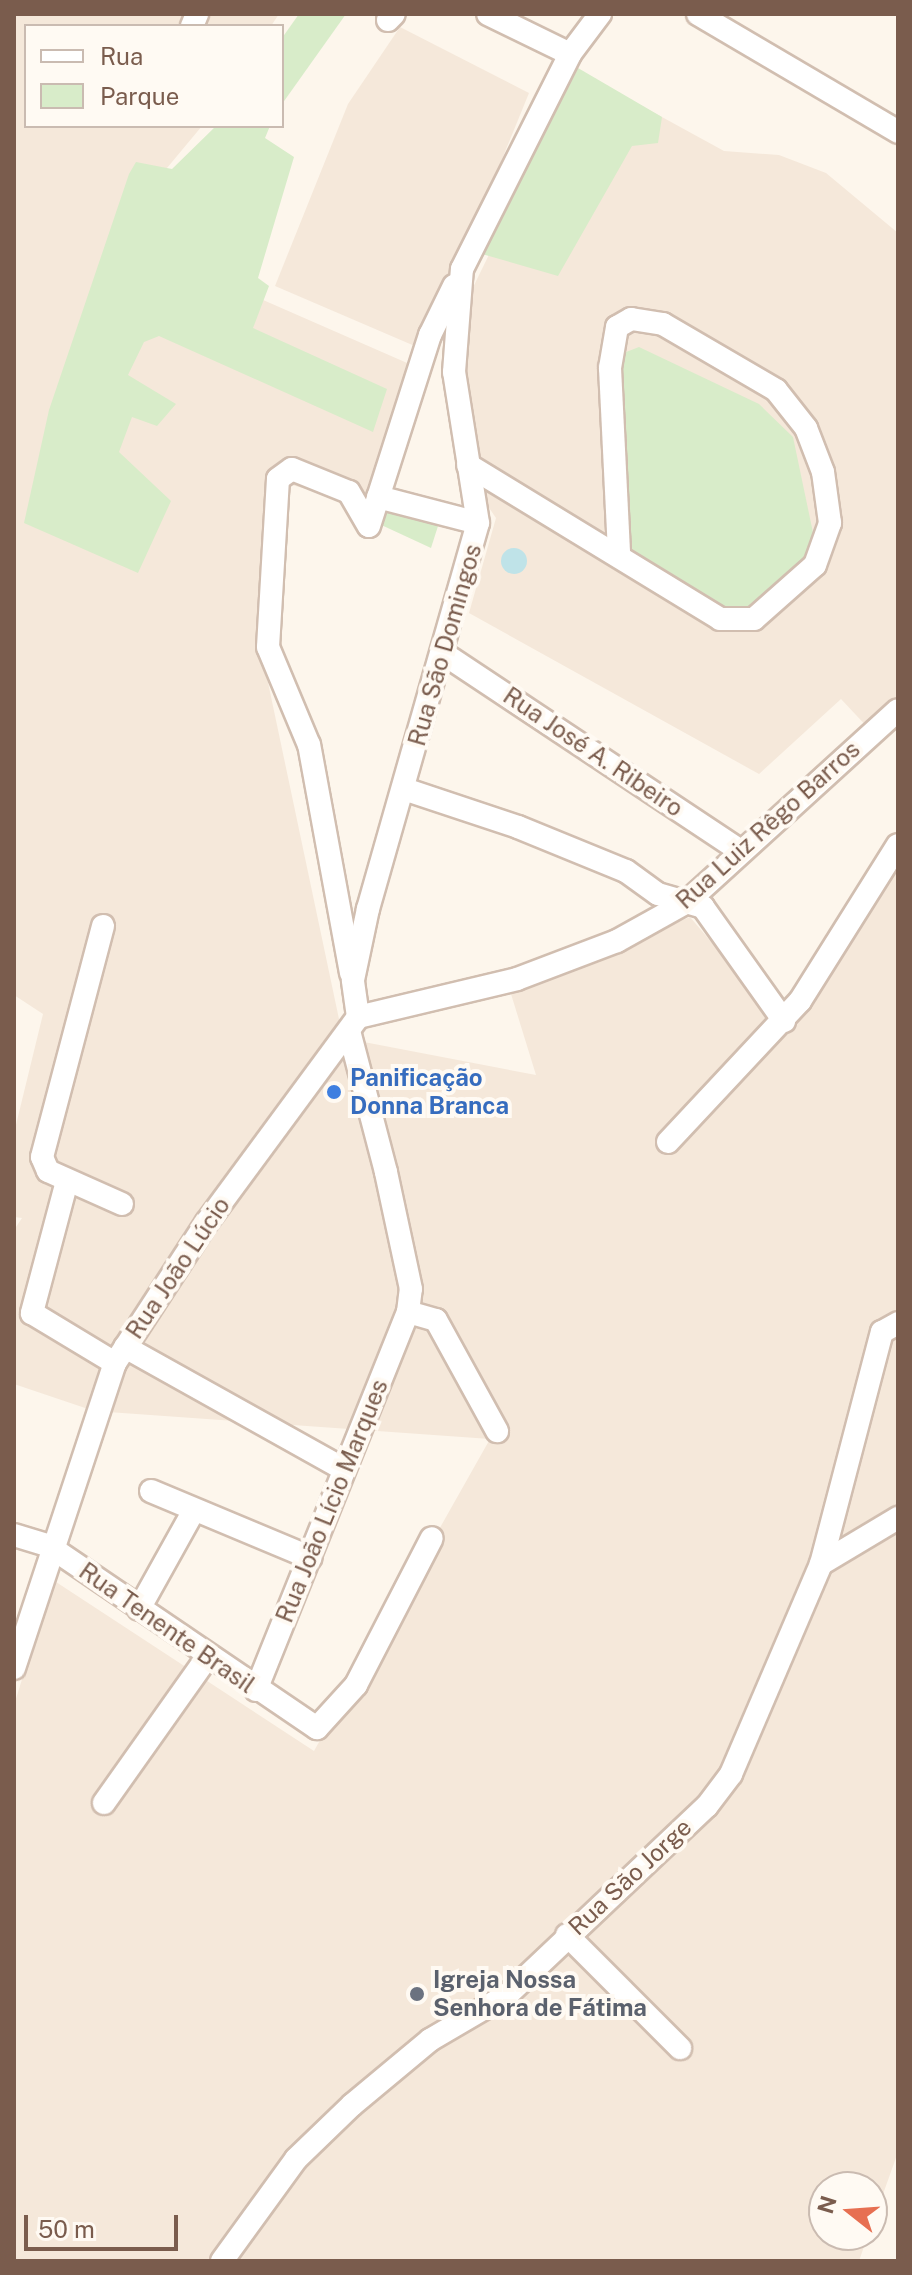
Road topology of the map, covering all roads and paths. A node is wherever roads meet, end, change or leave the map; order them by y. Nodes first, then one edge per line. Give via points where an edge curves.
1 (488, 14) edge
2 (600, 14) edge
3 (698, 14) edge
4 (570, 54) junction
5 (898, 132) edge
6 (462, 269) junction
7 (468, 465) junction
8 (378, 497) junction
9 (478, 523) junction
10 (619, 555) junction
11 (444, 654) junction
12 (898, 710) edge
13 (404, 789) junction
14 (898, 845) edge
15 (741, 851) junction
16 (687, 902) junction
17 (103, 926) dead end
18 (353, 980) junction
19 (784, 1021) junction
20 (354, 1026) junction
21 (668, 1142) dead end
22 (67, 1181) junction
23 (122, 1204) dead end
24 (408, 1312) junction
25 (898, 1323) edge
26 (120, 1355) junction
27 (497, 1431) dead end
28 (343, 1469) junction
29 (151, 1491) dead end
30 (193, 1512) junction
31 (898, 1518) edge
32 (14, 1535) edge
33 (432, 1538) dead end
34 (49, 1546) junction
35 (311, 1558) junction
36 (821, 1564) junction
37 (139, 1609) junction
38 (206, 1659) junction
39 (14, 1668) edge
40 (256, 1690) junction
41 (104, 1803) dead end
42 (567, 1935) junction
43 (680, 2048) dead end
44 (222, 2261) edge

1 - 4 street
2 - 4 street, Rua São Domingos
3 - 5 street
4 - 6 street, Rua São Domingos
6 - 7 street, Rua São Domingos via 454,372
6 - 8 street via 430,335
7 - 9 street, Rua São Domingos
7 - 10 street
8 - 9 street
8 - 18 street via 369,526 349,492 310,473 286,469 274,492 268,647 309,745
9 - 11 street, Rua São Domingos
10 - 10 street via 611,340 624,322 644,319 776,390 806,428 823,472 830,523 826,544 803,580 772,610 740,622 720,619
11 - 13 street, Rua São Domingos
11 - 15 street, Rua José A. Ribeiro
12 - 15 street, Rua Luiz Rêgo Barros
13 - 16 street via 518,827
13 - 18 street, Rua São Domingos
14 - 19 street
15 - 16 street, Rua Luiz Rêgo Barros
16 - 19 street via 703,907
16 - 20 street, Rua Luiz Rêgo Barros via 617,941 517,979
17 - 22 street via 43,1151 48,1171
18 - 20 street, Rua São Domingos
19 - 21 street
20 - 24 street, Rua São Domingos via 411,1289
20 - 26 street, Rua João Lúcio via 207,1222
22 - 23 street
22 - 26 street via 32,1313
24 - 27 street via 436,1320
24 - 28 street, Rua João Lício Marques
25 - 36 street, Rua São Jorge via 882,1332
26 - 28 street
26 - 34 street, Rua João Lúcio
28 - 35 street, Rua João Lício Marques
29 - 30 street
30 - 35 street
30 - 37 street
31 - 36 street
32 - 34 street, Rua Tenente Brasil
33 - 40 street, Rua Tenente Brasil via 356,1685 317,1728
34 - 37 street, Rua Tenente Brasil
34 - 39 street
35 - 40 street, Rua João Lício Marques
36 - 42 street, Rua São Jorge via 731,1774 707,1806
37 - 38 street, Rua Tenente Brasil
38 - 40 street, Rua Tenente Brasil
38 - 41 street
42 - 43 street
42 - 44 street, Rua São Jorge via 507,1995 430,2040 352,2105 296,2159

